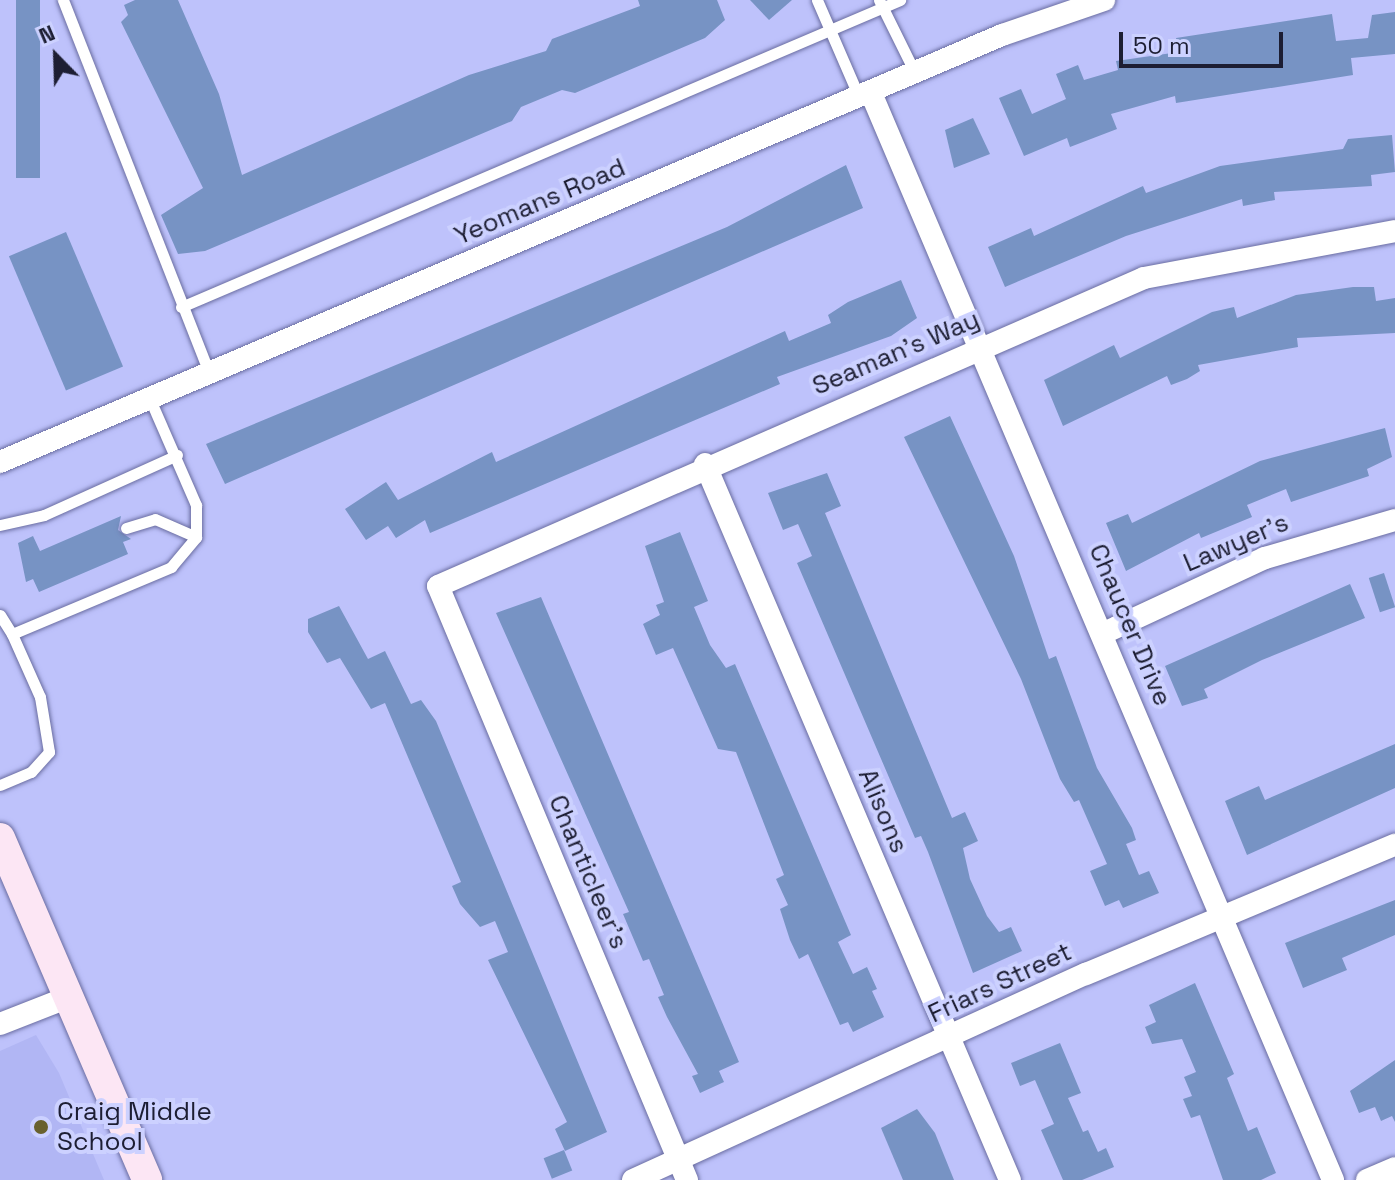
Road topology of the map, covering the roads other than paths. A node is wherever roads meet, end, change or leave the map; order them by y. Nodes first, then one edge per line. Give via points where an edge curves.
1 (63, 0) edge
2 (817, 0) edge
3 (900, 0) edge
4 (1104, 0) edge
5 (881, 4) edge
6 (832, 31) junction
7 (915, 74) junction
8 (865, 96) junction
9 (1395, 231) edge
10 (181, 307) junction
11 (978, 348) junction
12 (209, 373) junction
13 (150, 399) junction
14 (177, 455) junction
15 (0, 462) edge
16 (705, 464) junction
17 (1395, 520) edge
18 (0, 525) edge
19 (126, 528) dead end
20 (196, 537) junction
21 (438, 586) joint
22 (0, 615) edge
23 (1104, 633) junction
24 (12, 634) junction
25 (0, 785) edge
26 (0, 838) edge
27 (1395, 845) edge
28 (1224, 916) junction
29 (69, 997) junction
30 (0, 1024) edge
31 (949, 1038) junction
32 (1395, 1168) edge
33 (682, 1170) edge
34 (147, 1180) edge
35 (633, 1180) edge
36 (1010, 1180) edge
37 (1333, 1180) edge
38 (1367, 1180) edge

1 - 10 lane
2 - 6 lane
3 - 5 lane
4 - 7 street, Yeomans Road
5 - 6 lane
5 - 7 lane
6 - 8 lane
6 - 10 lane
7 - 8 street, Yeomans Road
8 - 11 street, Chaucer Drive
8 - 12 street, Yeomans Road
9 - 11 street, Seaman's Way via 1144,278
10 - 12 lane
11 - 16 street, Seaman's Way
11 - 23 street, Chaucer Drive
12 - 13 street, Yeomans Road
13 - 14 lane
13 - 15 street, Yeomans Road
14 - 18 lane via 44,515
14 - 20 lane via 196,505
16 - 21 street, Seaman's Way
16 - 31 street, Alisons
17 - 23 street, Lawyer's via 1265,558
19 - 20 lane via 155,519
20 - 24 lane via 171,567
21 - 33 street, Chanticleer's
22 - 24 lane
23 - 28 street, Chaucer Drive
24 - 25 lane via 40,697 49,752 31,772
26 - 29 main road
27 - 28 street, Friars Street
28 - 31 street, Friars Street
28 - 37 street, Chaucer Drive
29 - 30 street
29 - 34 main road
31 - 33 street, Friars Street
31 - 36 street, Alisons
32 - 38 street
33 - 35 street, Friars Street

